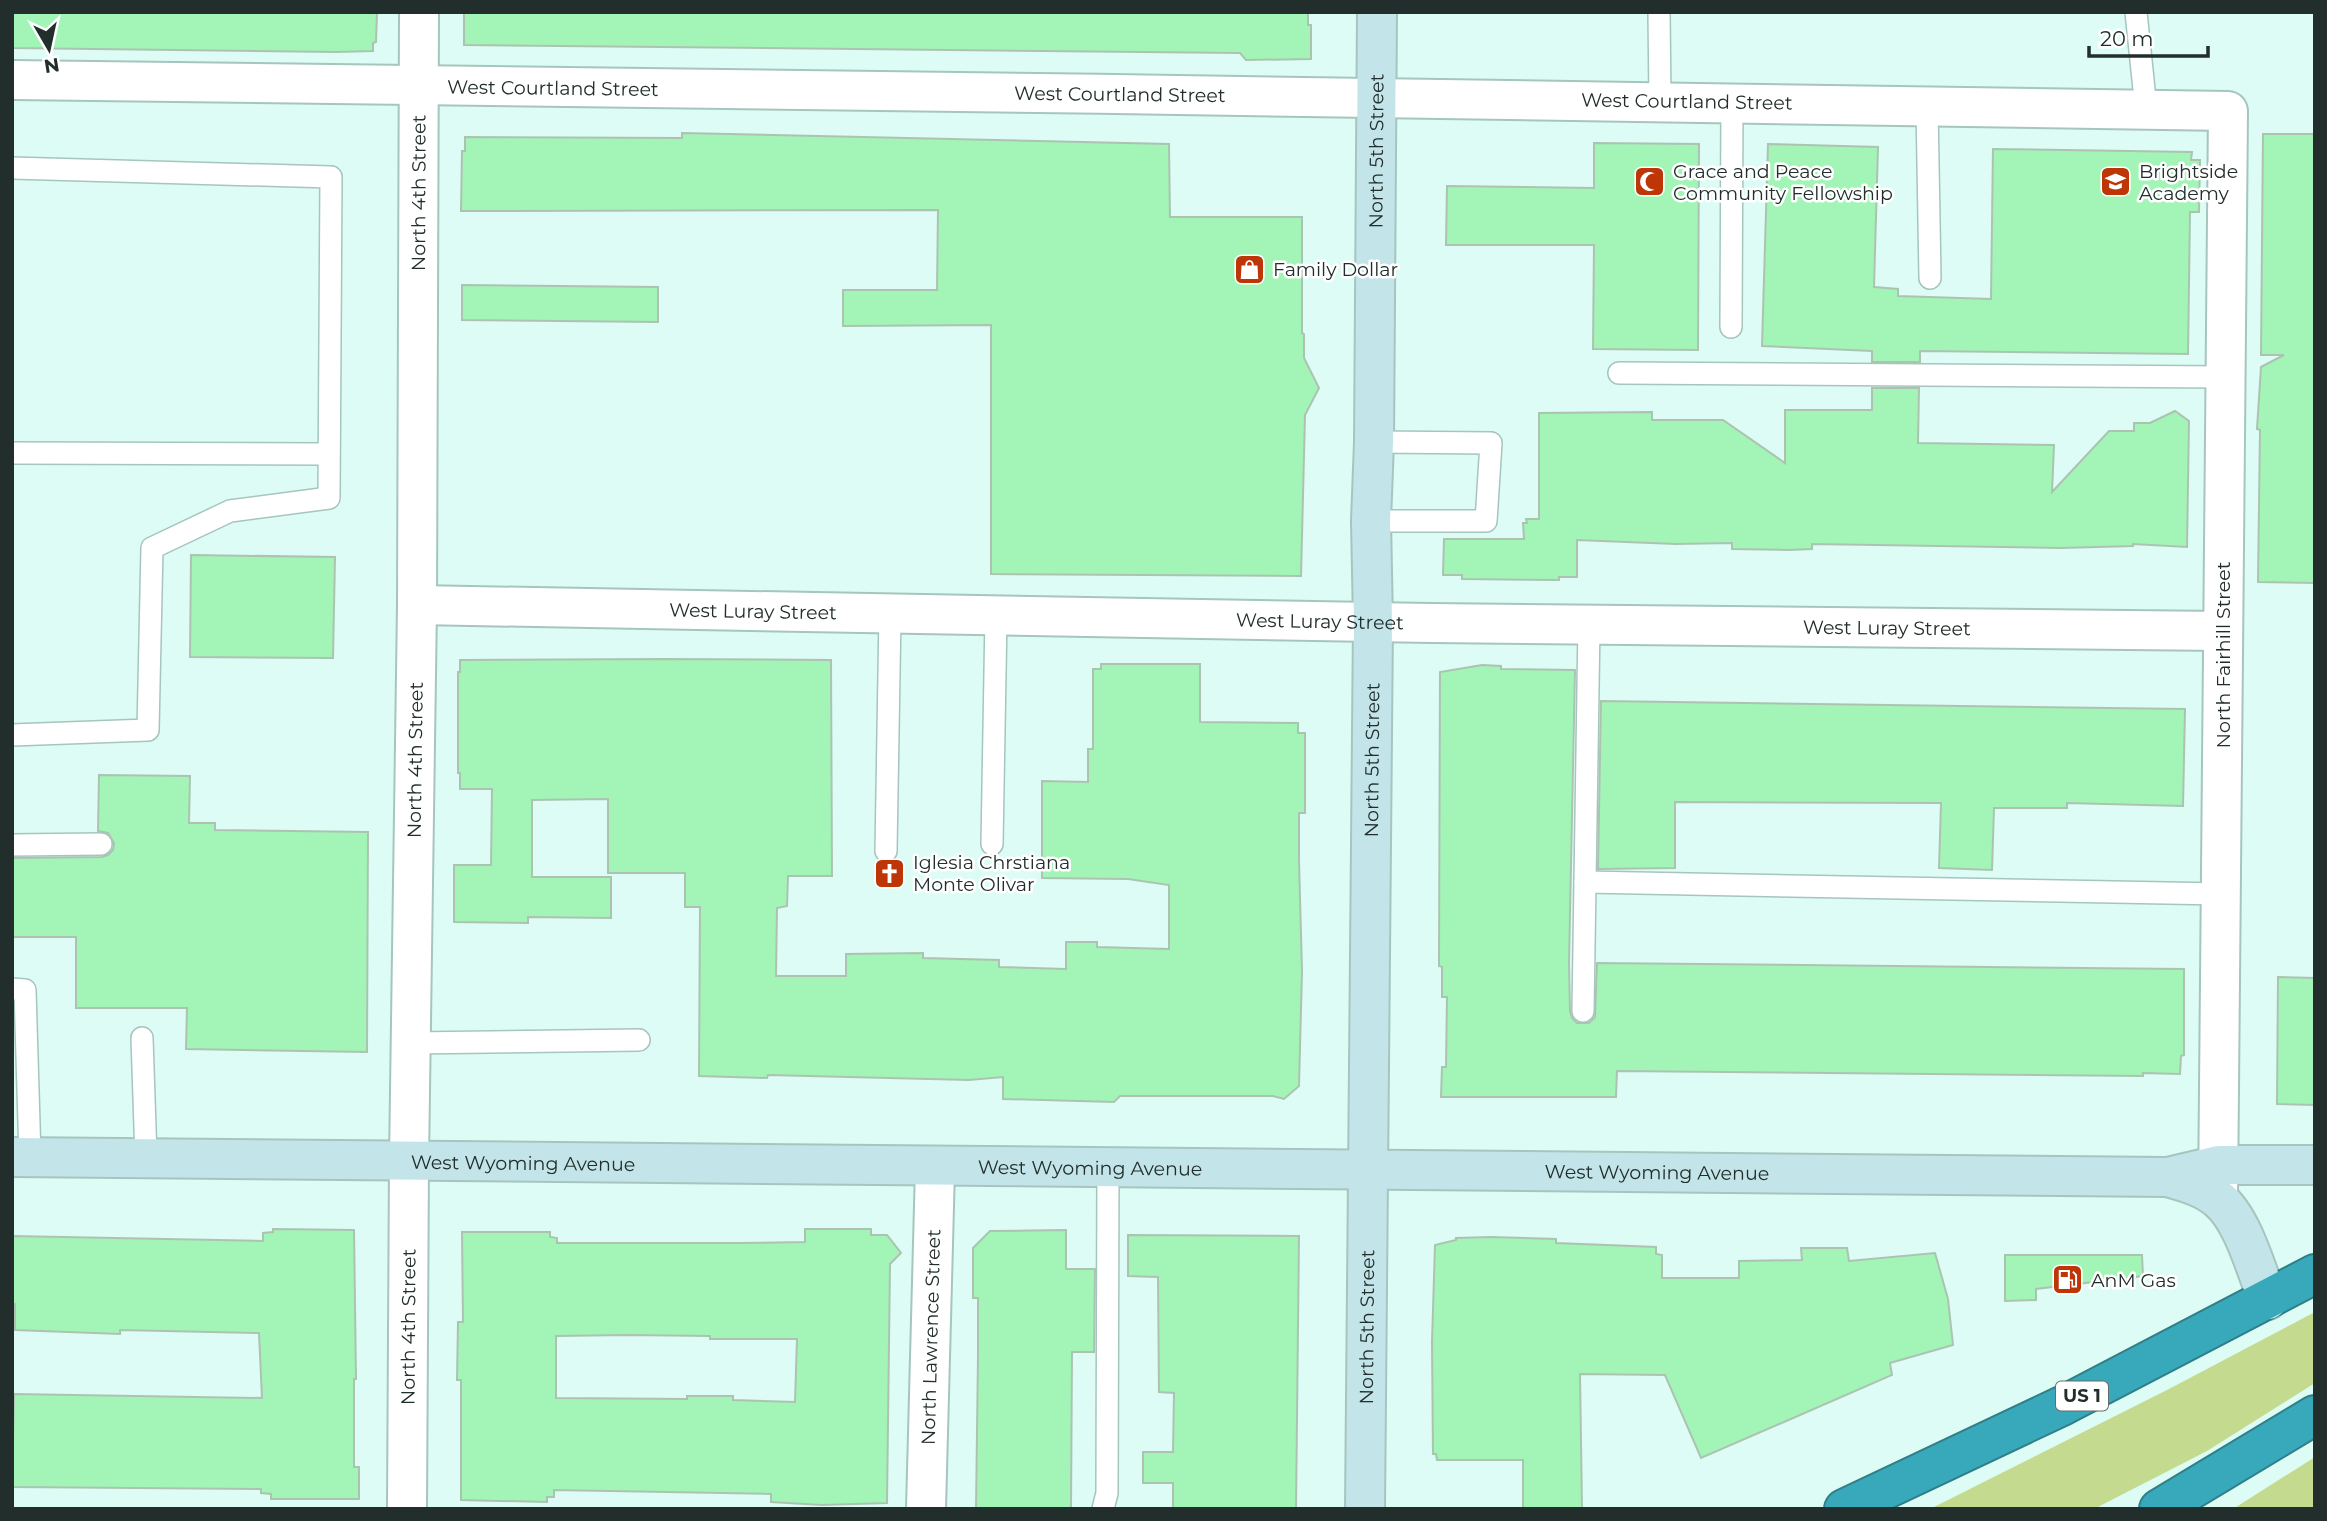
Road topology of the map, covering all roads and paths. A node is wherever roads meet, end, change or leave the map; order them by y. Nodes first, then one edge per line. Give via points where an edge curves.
1 (419, 12) edge
2 (1377, 12) edge
3 (1659, 12) edge
4 (2136, 12) edge
5 (12, 80) edge
6 (419, 87) junction
7 (1376, 96) junction
8 (1660, 101) junction
9 (1732, 102) junction
10 (1927, 106) junction
11 (2147, 109) junction
12 (2228, 111) joint
13 (12, 168) edge
14 (1930, 278) dead end
15 (1731, 327) dead end
16 (1619, 373) dead end
17 (2226, 377) junction
18 (1374, 442) junction
19 (12, 453) edge
20 (329, 454) junction
21 (1371, 521) junction
22 (417, 605) junction
23 (890, 614) junction
24 (996, 616) junction
25 (1373, 622) junction
26 (1589, 624) junction
27 (2223, 631) junction
28 (12, 735) edge
29 (101, 844) dead end
30 (992, 844) dead end
31 (12, 845) edge
32 (886, 850) dead end
33 (1585, 882) junction
34 (2221, 894) junction
35 (12, 989) edge
36 (1583, 1011) dead end
37 (142, 1038) dead end
38 (639, 1040) dead end
39 (411, 1043) junction
40 (21, 1157) edge
41 (146, 1158) junction
42 (409, 1161) junction
43 (2315, 1165) edge
44 (935, 1168) junction
45 (1108, 1168) junction
46 (1369, 1168) junction
47 (2219, 1182) junction
48 (2315, 1274) edge
49 (2268, 1300) junction
50 (2315, 1415) edge
51 (407, 1509) edge
52 (926, 1509) edge
53 (1103, 1509) edge
54 (1365, 1509) edge
55 (1844, 1509) edge
56 (2159, 1509) edge

1 - 6 street, North 4th Street
2 - 7 street, North 5th Street
3 - 8 lane
4 - 11 lane
5 - 6 street, West Courtland Street
6 - 7 street, West Courtland Street
6 - 22 street, North 4th Street
7 - 8 street, West Courtland Street
7 - 18 street, North 5th Street
8 - 9 street, West Courtland Street
9 - 10 street, West Courtland Street
9 - 15 lane
10 - 11 street, West Courtland Street
10 - 14 lane
11 - 12 street, West Courtland Street
12 - 17 street, North Fairhill Street
13 - 20 lane via 331,177
16 - 17 lane
17 - 27 street, North Fairhill Street
18 - 21 street, North 5th Street
18 - 21 lane via 1491,443 1486,521
19 - 20 lane
20 - 28 lane via 329,498 230,511 152,548 148,730
21 - 25 street, North 5th Street
22 - 23 street, West Luray Street
22 - 39 street, North 4th Street
23 - 24 street, West Luray Street
23 - 32 lane
24 - 25 street, West Luray Street
24 - 30 lane
25 - 26 street, West Luray Street
25 - 46 street, North 5th Street
26 - 27 street, West Luray Street
26 - 33 lane
27 - 34 street, North Fairhill Street
29 - 31 lane
33 - 34 lane
33 - 36 lane
34 - 47 street, North Fairhill Street
35 - 40 lane via 25,990
37 - 41 lane
38 - 39 lane
39 - 42 street, North 4th Street
40 - 41 street, West Wyoming Avenue
41 - 42 street, West Wyoming Avenue
42 - 44 street, West Wyoming Avenue
42 - 51 street, North 4th Street
43 - 47 street, West Wyoming Avenue
44 - 45 street, West Wyoming Avenue
44 - 52 street, North Lawrence Street
45 - 46 street, West Wyoming Avenue
45 - 53 lane via 1107,1493
46 - 47 street, West Wyoming Avenue via 2168,1177
46 - 54 street, North 5th Street
47 - 49 street
48 - 49 highway, US 1
49 - 55 highway, US 1 via 2064,1405
50 - 56 highway

